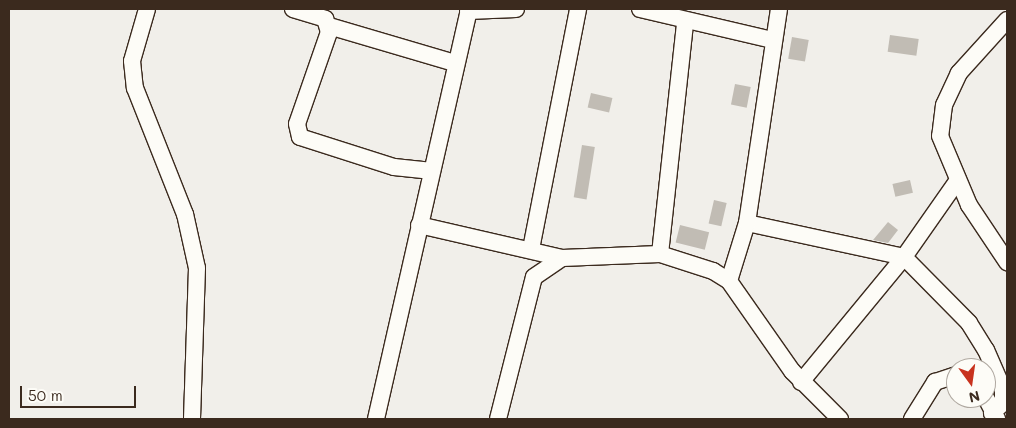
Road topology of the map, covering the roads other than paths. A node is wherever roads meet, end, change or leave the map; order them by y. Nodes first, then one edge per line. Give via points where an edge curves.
1 (147, 9) edge
2 (293, 9) edge
3 (516, 9) edge
4 (578, 9) edge
5 (640, 9) edge
6 (779, 9) edge
7 (469, 10) edge
8 (662, 11) edge
9 (1007, 20) edge
10 (685, 23) junction
11 (329, 26) junction
12 (772, 40) junction
13 (455, 63) junction
14 (430, 171) junction
15 (958, 180) junction
16 (747, 223) junction
17 (419, 226) junction
18 (531, 249) junction
19 (660, 254) junction
20 (904, 256) junction
21 (562, 258) junction
22 (1007, 262) edge
23 (729, 281) junction
24 (946, 378) edge
25 (801, 382) junction
26 (995, 416) edge
27 (192, 419) edge
28 (379, 419) edge
29 (498, 419) edge
30 (840, 419) edge
31 (912, 419) edge

1 - 27 street via 132,62 135,88 185,214 197,268
2 - 11 street via 325,19
3 - 7 street
4 - 18 street
5 - 8 street
6 - 12 street
7 - 13 street
8 - 10 street
9 - 15 street via 959,73 944,106 940,136
10 - 12 street
10 - 19 street
11 - 13 street
11 - 14 street via 297,124 300,137 394,167
12 - 16 street
13 - 14 street
14 - 17 street
15 - 20 street
15 - 22 street
16 - 20 street
16 - 23 street
17 - 18 street
17 - 28 street
18 - 21 street
19 - 21 street
19 - 23 street via 713,271
20 - 25 street
20 - 26 street via 969,323 986,350 1003,389 1003,403
21 - 29 street via 541,270 529,285
23 - 25 street
24 - 31 street via 935,382
25 - 30 street

